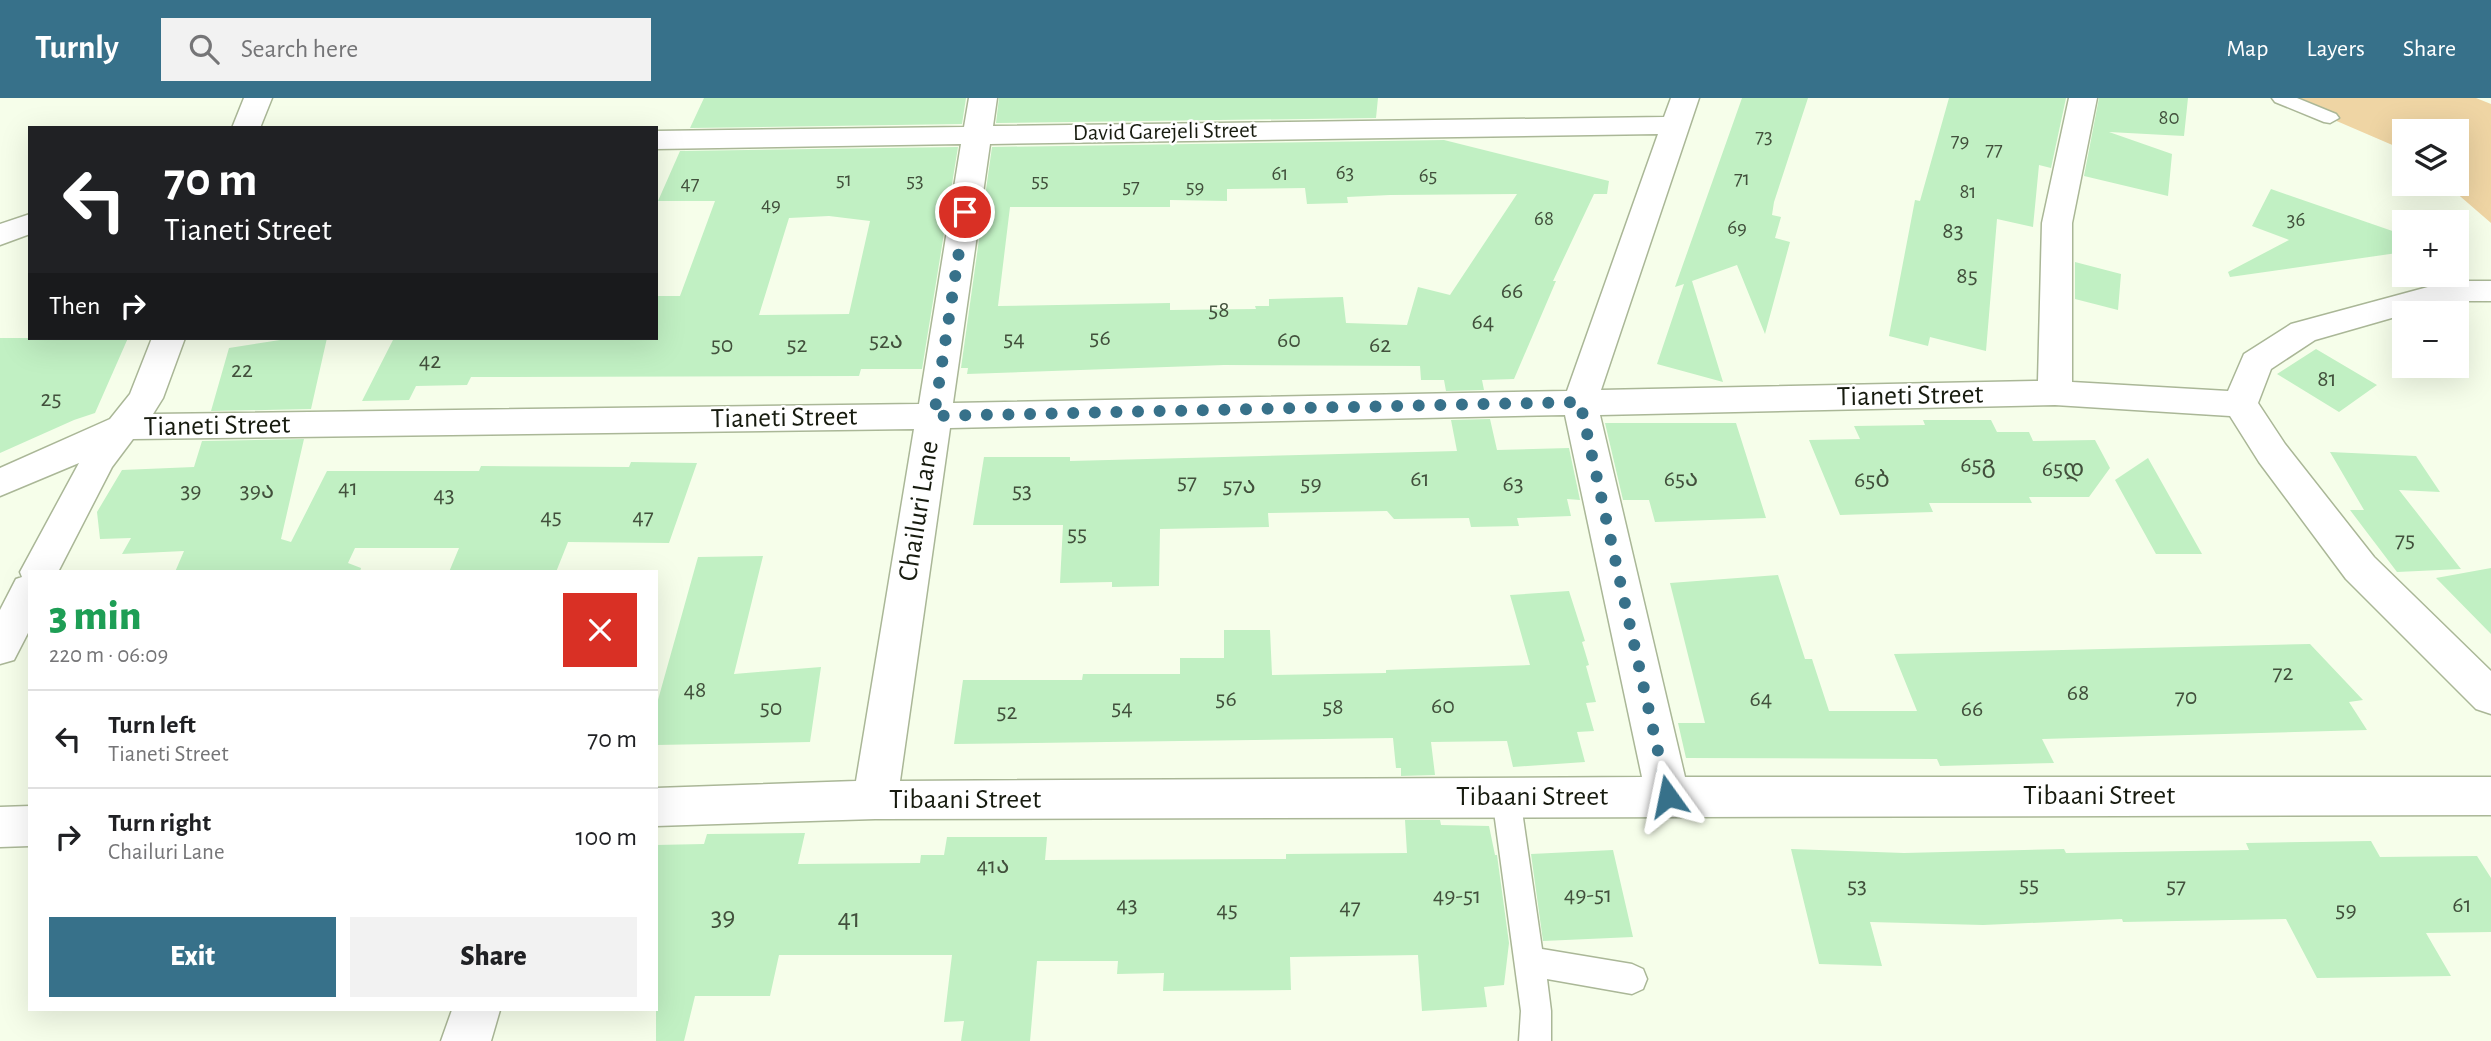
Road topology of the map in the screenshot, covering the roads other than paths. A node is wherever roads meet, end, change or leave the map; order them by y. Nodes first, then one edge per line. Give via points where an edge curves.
1 (258, 98) edge
2 (983, 98) edge
3 (2083, 98) edge
4 (2281, 98) edge
5 (1680, 111) edge
6 (2330, 118) dead end
7 (247, 126) edge
8 (977, 135) junction
9 (658, 140) edge
10 (28, 224) edge
11 (0, 235) edge
12 (2491, 292) edge
13 (167, 340) edge
14 (2055, 393) junction
15 (1580, 402) junction
16 (2240, 404) junction
17 (934, 416) junction
18 (125, 427) junction
19 (0, 483) edge
20 (40, 570) edge
21 (28, 594) edge
22 (0, 648) edge
23 (2491, 697) edge
24 (1668, 796) junction
25 (2491, 796) edge
26 (1506, 797) junction
27 (875, 800) junction
28 (658, 807) edge
29 (28, 826) edge
30 (0, 827) edge
31 (1529, 961) junction
32 (1632, 979) dead end
33 (476, 1011) edge
34 (466, 1041) edge
35 (1535, 1041) edge

1 - 7 street
2 - 8 street, Chailuri Lane
3 - 14 street via 2057,223
4 - 6 lane
5 - 8 street, David Garejeli Street
5 - 15 street
8 - 9 street, David Garejeli Street
8 - 17 street, Chailuri Lane
10 - 11 street
12 - 16 street via 2450,291 2303,332 2256,362
13 - 18 street via 146,398
14 - 15 street, Tianeti Street
14 - 16 street, Tianeti Street
15 - 17 street, Tianeti Street
15 - 24 street
16 - 23 street via 2360,568
17 - 18 street, Tianeti Street
17 - 27 street, Chailuri Lane
18 - 19 street, Tianeti Street
18 - 20 street via 98,460
21 - 22 street
24 - 25 street, Tibaani Street
24 - 26 street, Tibaani Street
26 - 27 street, Tibaani Street
26 - 31 lane
27 - 28 street, Tibaani Street
29 - 30 street
31 - 32 lane
31 - 35 lane
33 - 34 street

